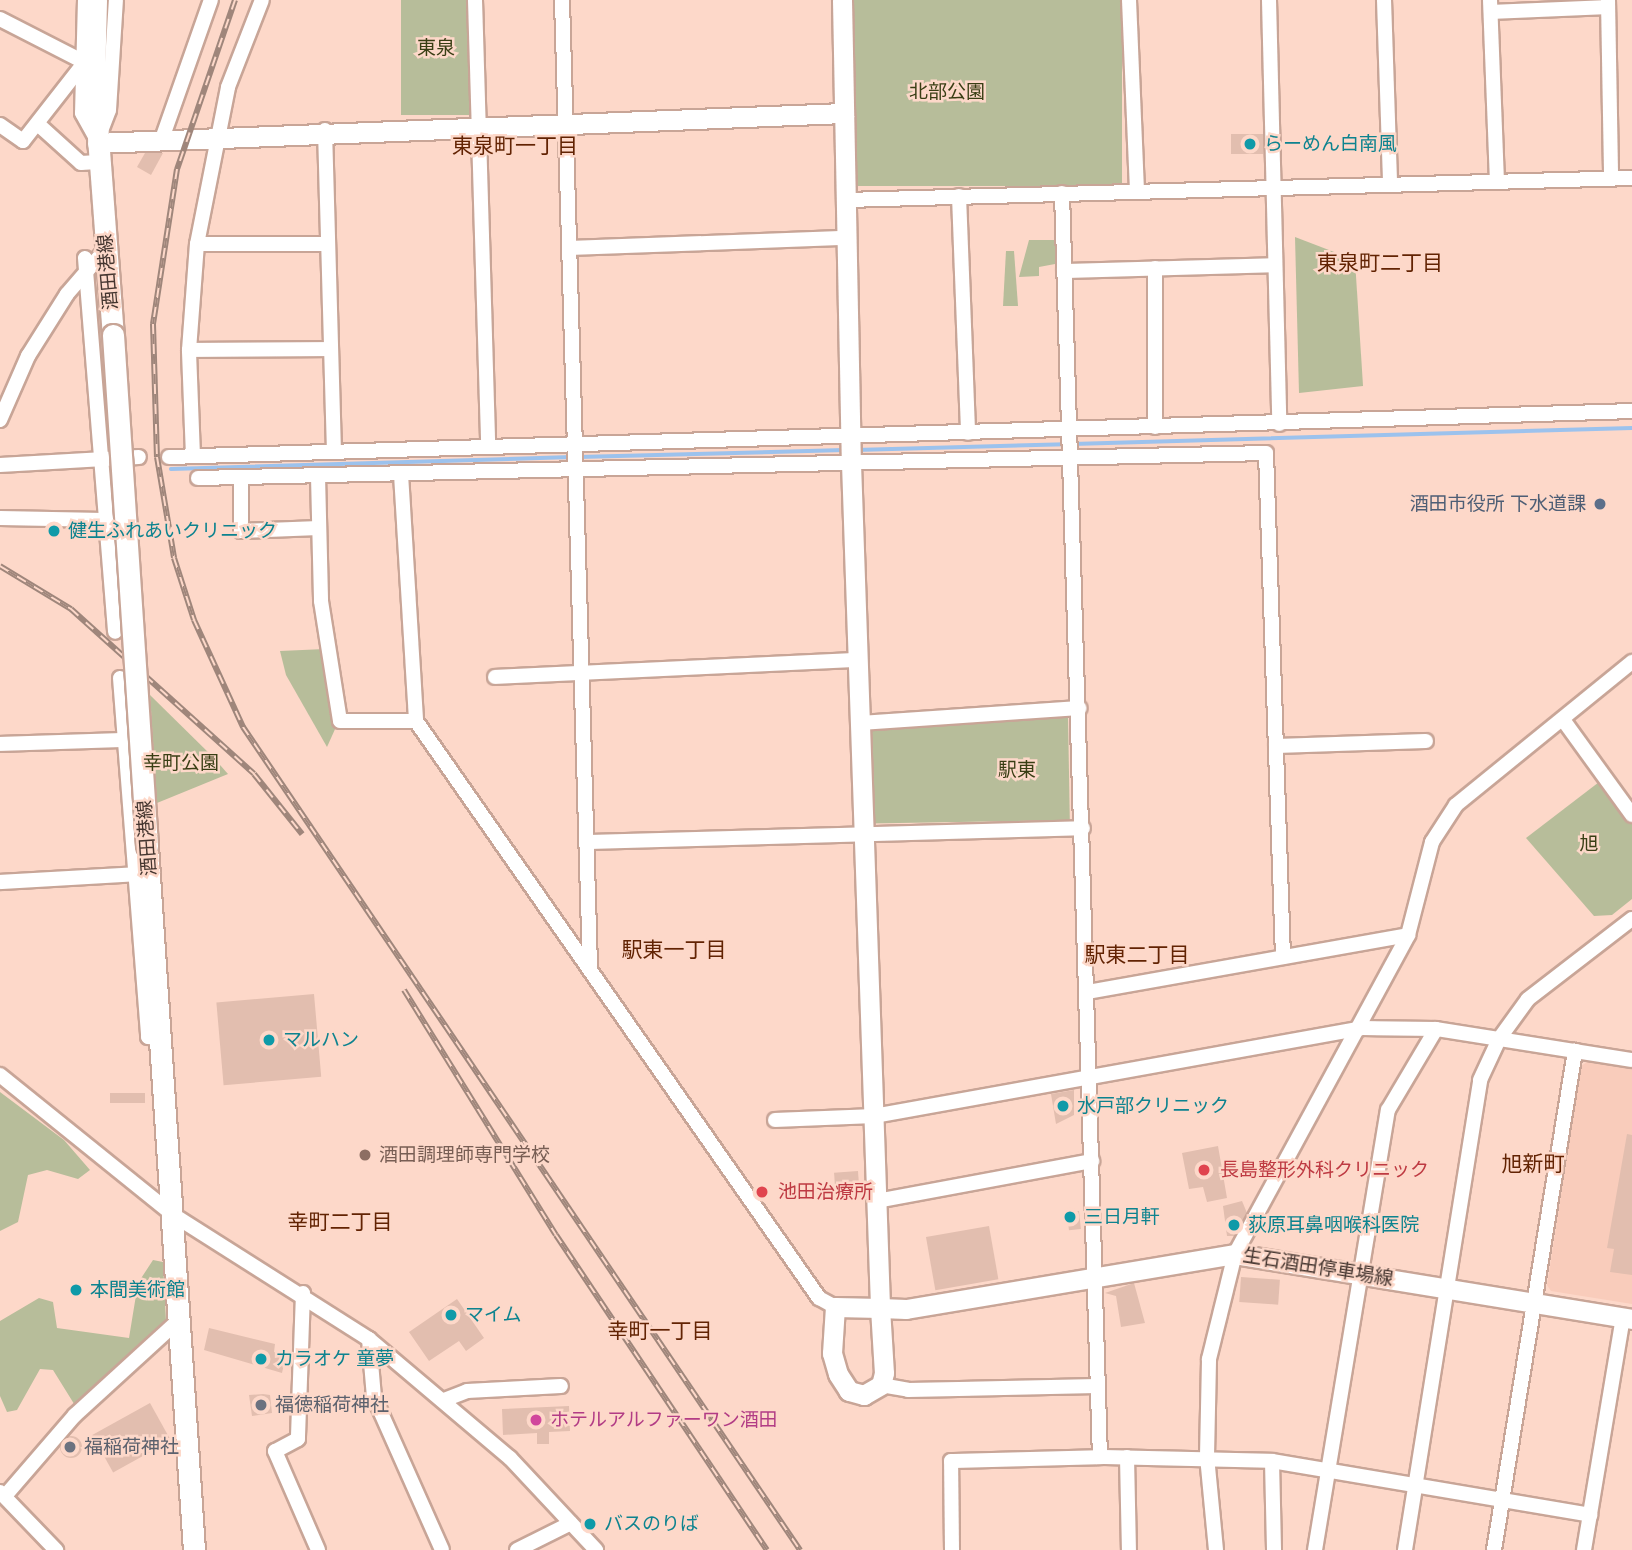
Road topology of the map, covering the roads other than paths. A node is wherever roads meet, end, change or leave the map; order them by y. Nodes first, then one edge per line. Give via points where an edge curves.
1 (85, 0) edge
2 (96, 0) edge
3 (116, 0) edge
4 (211, 0) edge
5 (262, 0) edge
6 (475, 0) edge
7 (562, 0) edge
8 (842, 0) edge
9 (1129, 0) edge
10 (1269, 0) edge
11 (1384, 0) edge
12 (1608, 4) edge
13 (1491, 6) edge
14 (0, 19) edge
15 (80, 64) junction
16 (844, 113) junction
17 (566, 122) junction
18 (0, 125) edge
19 (40, 125) junction
20 (479, 125) junction
21 (325, 131) junction
22 (218, 134) junction
23 (163, 136) junction
24 (98, 152) junction
25 (1632, 178) edge
26 (1611, 179) junction
27 (1497, 181) junction
28 (1390, 184) junction
29 (1273, 186) junction
30 (1137, 190) junction
31 (1062, 193) junction
32 (959, 196) junction
33 (846, 200) junction
34 (846, 238) junction
35 (197, 244) junction
36 (328, 244) junction
37 (569, 248) junction
38 (106, 249) junction
39 (86, 265) junction
40 (1275, 265) junction
41 (1155, 268) junction
42 (1064, 271) junction
43 (331, 349) junction
44 (189, 350) junction
45 (1632, 411) edge
46 (0, 421) edge
47 (1279, 424) junction
48 (1155, 427) junction
49 (1069, 430) junction
50 (968, 433) junction
51 (850, 436) junction
52 (576, 444) junction
53 (488, 447) junction
54 (334, 452) junction
55 (274, 454) junction
56 (193, 456) junction
57 (139, 457) dead end
58 (169, 457) dead end
59 (1070, 457) junction
60 (100, 460) junction
61 (851, 463) junction
62 (0, 466) edge
63 (576, 470) junction
64 (401, 474) junction
65 (318, 476) junction
66 (241, 477) junction
67 (274, 477) junction
68 (198, 478) dead end
69 (0, 518) edge
70 (104, 520) junction
71 (319, 528) junction
72 (115, 632) dead end
73 (858, 660) junction
74 (1632, 662) edge
75 (582, 673) junction
76 (495, 677) dead end
77 (120, 678) dead end
78 (1079, 708) junction
79 (416, 721) junction
80 (1564, 721) junction
81 (860, 723) junction
82 (123, 740) junction
83 (1426, 741) dead end
84 (0, 744) edge
85 (1276, 746) junction
86 (1632, 815) edge
87 (1083, 828) junction
88 (864, 835) junction
89 (587, 842) junction
90 (137, 874) junction
91 (0, 883) edge
92 (1632, 919) edge
93 (1408, 935) junction
94 (1283, 957) junction
95 (590, 969) junction
96 (1088, 992) junction
97 (1362, 1028) junction
98 (1436, 1030) junction
99 (162, 1038) junction
100 (1499, 1040) junction
101 (1576, 1051) junction
102 (1632, 1060) edge
103 (0, 1075) edge
104 (1090, 1077) junction
105 (874, 1116) junction
106 (775, 1120) dead end
107 (1092, 1161) junction
108 (876, 1201) junction
109 (174, 1216) junction
110 (1235, 1254) junction
111 (1095, 1273) junction
112 (1359, 1274) junction
113 (1451, 1288) junction
114 (303, 1293) junction
115 (1535, 1302) junction
116 (835, 1307) junction
117 (880, 1308) junction
118 (180, 1319) junction
119 (1627, 1319) edge
120 (369, 1339) junction
121 (881, 1385) junction
122 (561, 1386) dead end
123 (1097, 1386) junction
124 (444, 1400) junction
125 (1207, 1455) junction
126 (1100, 1457) junction
127 (1127, 1457) junction
128 (1272, 1461) junction
129 (1327, 1470) junction
130 (1417, 1483) junction
131 (3, 1494) edge
132 (1503, 1498) junction
133 (1590, 1515) junction
134 (571, 1523) junction
135 (56, 1550) edge
136 (194, 1550) edge
137 (318, 1550) edge
138 (442, 1550) edge
139 (517, 1550) edge
140 (596, 1550) edge
141 (952, 1550) edge
142 (1129, 1550) edge
143 (1216, 1550) edge
144 (1275, 1550) edge
145 (1315, 1550) edge
146 (1405, 1550) edge
147 (1494, 1550) edge
148 (1584, 1550) edge

1 - 15 street
2 - 24 main road, 酒田港線
3 - 24 street via 109,110
4 - 23 street
5 - 22 street via 228,87
6 - 20 street
7 - 17 street
8 - 16 street
9 - 30 street
10 - 29 street
11 - 28 street
12 - 13 street
12 - 26 street
13 - 27 street
14 - 15 street
15 - 19 street
15 - 24 street via 82,113
16 - 17 street
16 - 33 street
17 - 20 street
17 - 37 street
18 - 19 street via 23,141
19 - 24 street via 81,163
20 - 21 street
20 - 53 street
21 - 22 street
21 - 36 street
22 - 23 street
22 - 35 street
23 - 24 street
24 - 38 main road, 酒田港線
25 - 26 street
26 - 27 street
27 - 28 street
28 - 29 street
29 - 30 street
29 - 40 street
30 - 31 street
31 - 32 street
31 - 42 street
32 - 33 street
32 - 50 street
33 - 34 street
34 - 37 street
34 - 51 street
35 - 36 street
35 - 44 street
36 - 43 street
37 - 52 street
38 - 39 street
38 - 99 main road, 酒田港線, bridge
39 - 46 street via 28,356
39 - 60 street
40 - 41 street
40 - 47 street
41 - 42 street
41 - 48 street
42 - 49 street
43 - 44 street
43 - 54 street
44 - 56 street
45 - 47 street
47 - 48 street
48 - 49 street
49 - 50 street
49 - 59 street
50 - 51 street
51 - 52 street
51 - 61 street
52 - 53 street
52 - 63 street
53 - 54 street
54 - 55 street
55 - 56 street
55 - 67 street
56 - 58 street
57 - 60 street
59 - 61 street
59 - 78 street
59 - 85 street via 1266,453
60 - 62 street
60 - 70 street
61 - 63 street
61 - 73 street
63 - 64 street
63 - 75 street
64 - 65 street
64 - 79 street
65 - 67 street
65 - 71 street
66 - 67 street
66 - 68 street
66 - 71 street via 241,531
69 - 70 street
70 - 72 street
71 - 79 street via 321,601 341,721
73 - 75 street
73 - 81 street
74 - 80 street
75 - 76 street
75 - 89 street
77 - 82 street
78 - 81 street
78 - 87 street
79 - 95 street
80 - 86 street
80 - 93 street via 1492,771 1456,805 1432,842
81 - 88 street
82 - 84 street
82 - 90 street
83 - 85 street
85 - 94 street
87 - 88 street
87 - 96 street
88 - 89 street
88 - 105 street
89 - 95 street
90 - 91 street
90 - 99 street via 148,1037
92 - 100 street via 1528,999
93 - 94 street
93 - 97 street
94 - 96 street
95 - 116 street via 819,1298
96 - 104 street
97 - 98 street
97 - 104 street
97 - 110 street
98 - 100 street
98 - 112 street via 1388,1110
99 - 109 main road, 酒田港線
100 - 101 street
100 - 113 street via 1480,1080
101 - 102 street
101 - 115 street
103 - 109 street
104 - 105 street
104 - 107 street
105 - 106 street
105 - 108 street
107 - 108 street
107 - 111 street
108 - 117 street
109 - 114 street
109 - 118 main road, 酒田港線
110 - 111 street, 生石酒田停車場線
110 - 112 street, 生石酒田停車場線
110 - 125 street via 1216,1310 1209,1359
111 - 117 street, 生石酒田停車場線 via 905,1309
111 - 123 street
112 - 113 street, 生石酒田停車場線
112 - 129 street
113 - 115 street, 生石酒田停車場線
113 - 130 street
114 - 120 street
114 - 137 street via 298,1439 275,1451
115 - 119 street, 生石酒田停車場線
115 - 132 street
116 - 117 street, 生石酒田停車場線
116 - 121 street via 832,1353 838,1374 849,1391 864,1395
117 - 121 street
118 - 131 street via 75,1415
118 - 136 main road, 酒田港線
119 - 133 street
120 - 124 street
120 - 138 street via 374,1397
121 - 123 street via 908,1390
122 - 124 street via 467,1391
123 - 126 street
124 - 134 street
125 - 127 street
125 - 128 street
125 - 143 street
126 - 127 street
126 - 141 street via 951,1461
127 - 142 street
128 - 129 street
128 - 144 street
129 - 130 street
129 - 145 street
130 - 132 street
130 - 146 street
131 - 135 street
132 - 133 street
132 - 147 street
133 - 148 street
134 - 139 street
134 - 140 street

